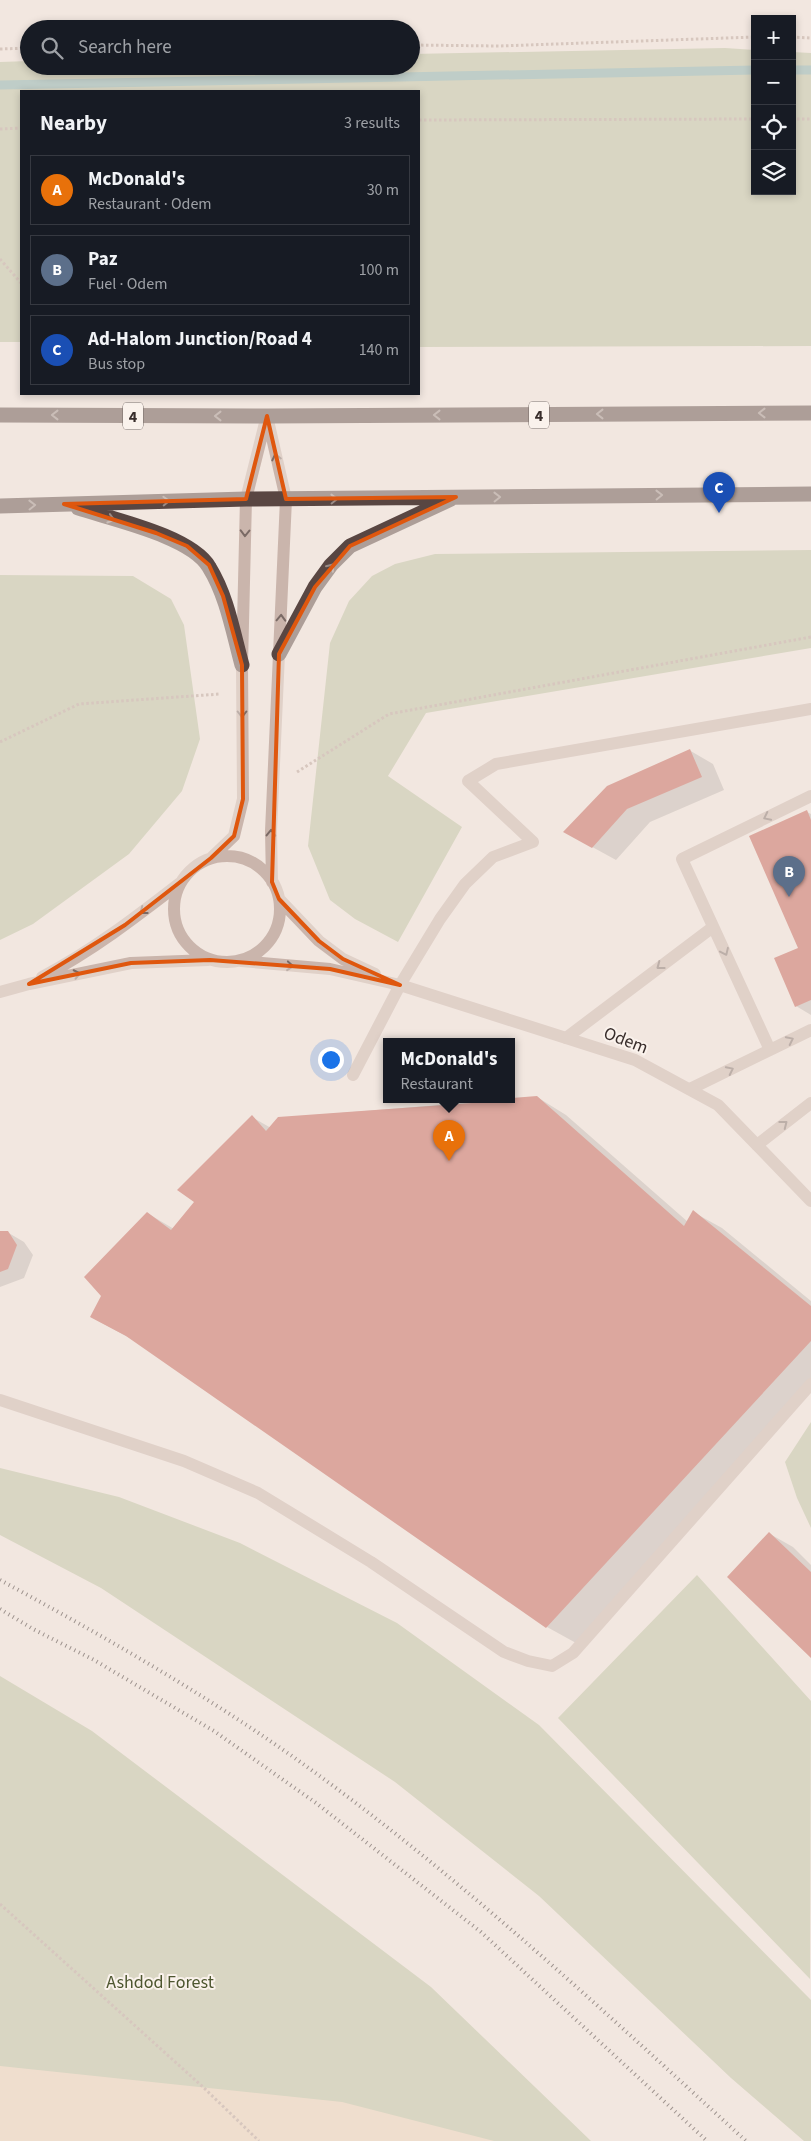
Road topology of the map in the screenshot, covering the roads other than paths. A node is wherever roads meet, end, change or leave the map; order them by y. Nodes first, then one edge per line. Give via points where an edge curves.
1 (811, 413) edge
2 (0, 415) edge
3 (267, 416) junction
4 (811, 494) edge
5 (456, 497) junction
6 (246, 499) junction
7 (286, 499) junction
8 (64, 504) junction
9 (0, 506) edge
10 (279, 654) junction
11 (242, 665) junction
12 (811, 709) edge
13 (811, 796) edge
14 (210, 858) junction
15 (182, 881) junction
16 (272, 882) junction
17 (279, 899) junction
18 (713, 927) junction
19 (210, 960) junction
20 (241, 960) junction
21 (29, 984) junction
22 (400, 985) junction
23 (0, 992) edge
24 (811, 1030) edge
25 (566, 1038) junction
26 (770, 1050) junction
27 (353, 1076) dead end
28 (690, 1089) junction
29 (810, 1105) edge
30 (757, 1144) junction
31 (809, 1197) edge
32 (811, 1384) edge
33 (0, 1400) edge

1 -> 3 highway, 4
3 -> 2 highway, 4
3 - 6 street
7 -> 3 street
5 -> 4 highway
7 -> 5 highway
10 -> 5 highway via 315,587 350,546
6 - 7 highway
8 -> 6 highway
6 -> 11 street
10 -> 7 street
9 -> 8 highway
8 -> 11 highway via 187,546 208,565 223,596
16 -> 10 street
11 -> 14 street via 243,799 234,836
12 - 22 street via 496,764 468,781 533,842 493,857 465,884
13 -> 18 street via 682,858
14 - 15 street via 194,867
14 - 16 street via 224,856 252,862
15 - 19 street via 174,904 176,927 184,942
15 -> 21 street via 79,956
16 - 17 street
17 - 20 street via 276,930 268,943 256,954
17 - 22 street, Odem via 319,941 343,959
18 -> 25 street
18 -> 26 street
19 - 20 street via 226,963
21 -> 19 street via 130,963
20 -> 22 street, Odem via 330,969
21 - 23 street
22 - 25 street, Odem
22 - 27 street
26 -> 24 street
25 - 28 street, Odem via 635,1060
28 -> 26 street
28 - 30 street, Odem via 718,1104
30 -> 29 street
30 - 31 street, Odem
32 - 33 street via 573,1653 552,1666 504,1652 370,1562 258,1493 184,1461

